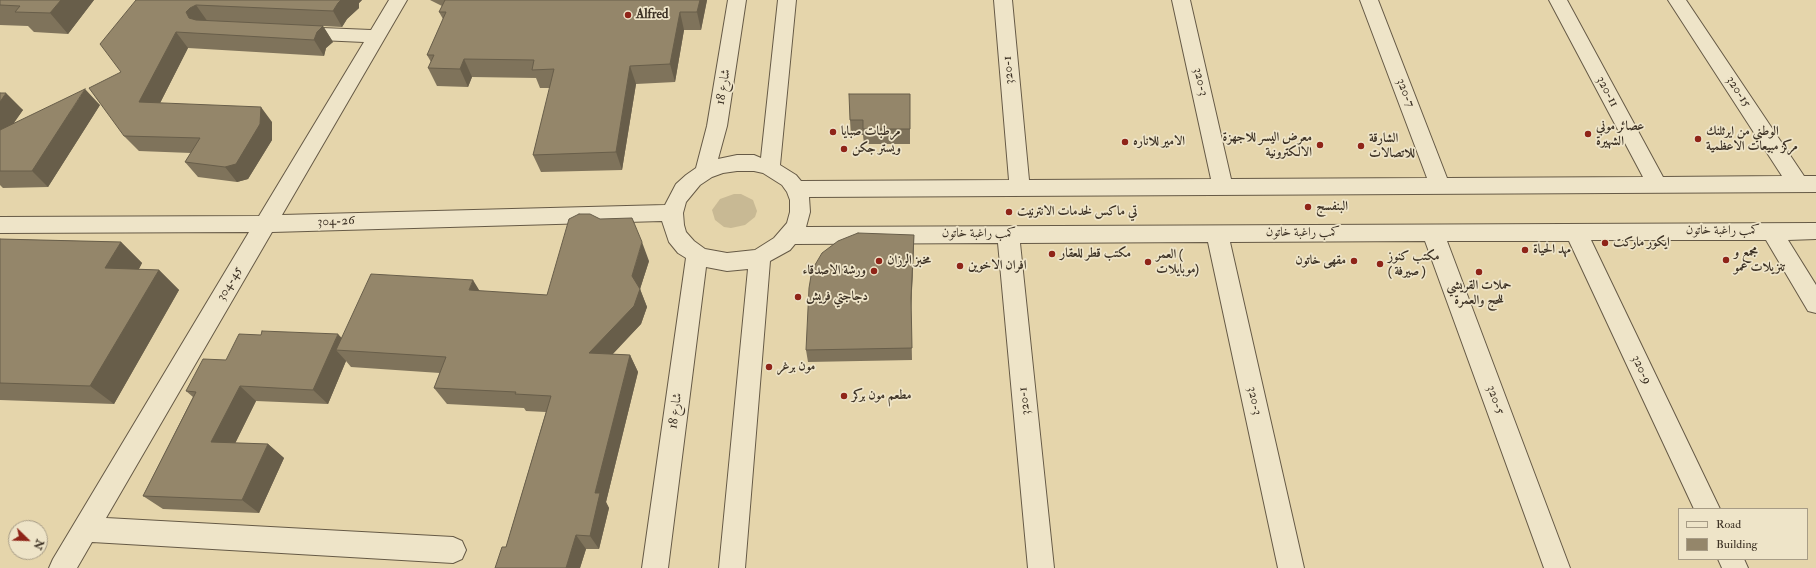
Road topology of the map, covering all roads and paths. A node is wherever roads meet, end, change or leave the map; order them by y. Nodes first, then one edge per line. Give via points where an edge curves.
1 (398, 0) edge
2 (737, 0) edge
3 (787, 0) edge
4 (1003, 0) edge
5 (1181, 0) edge
6 (1369, 0) edge
7 (1558, 0) edge
8 (1677, 0) edge
9 (277, 32) edge
10 (376, 36) junction
11 (770, 168) junction
12 (704, 172) junction
13 (1807, 184) edge
14 (1657, 185) junction
15 (1440, 186) junction
16 (1223, 187) junction
17 (1020, 188) junction
18 (796, 189) junction
19 (673, 212) junction
20 (266, 224) junction
21 (0, 225) edge
22 (1772, 231) junction
23 (1816, 231) edge
24 (1576, 232) junction
25 (1217, 233) junction
26 (1433, 233) junction
27 (1008, 234) junction
28 (790, 236) junction
29 (697, 255) junction
30 (760, 257) junction
31 (1816, 304) edge
32 (1707, 508) edge
33 (85, 529) junction
34 (453, 550) dead end
35 (62, 568) edge
36 (655, 568) edge
37 (732, 568) edge
38 (1041, 568) edge
39 (1291, 568) edge
40 (1557, 568) edge

1 - 10 street, 304-45
2 - 12 street, شارع 18 via 717,126
3 - 11 street
4 - 17 street, 320-1
5 - 16 street, 320-3
6 - 15 street, 320-7
7 - 14 street, 320-11
8 - 13 street, 320-15
9 - 10 street
10 - 20 street, 304-45
11 - 12 street via 738,163
11 - 18 street via 789,180
12 - 19 street via 683,190
13 - 14 street
14 - 15 street
15 - 16 street
16 - 17 street
17 - 18 street
18 - 28 street via 800,200 800,212
19 - 20 street, 304-26
19 - 29 street via 677,236
20 - 21 street, 304-26
20 - 33 street, 304-45
22 - 23 street, كمب راغبة خاتون
22 - 24 street, كمب راغبة خاتون
22 - 31 street
24 - 26 street, كمب راغبة خاتون
24 - 32 street, 320-9
25 - 26 street, كمب راغبة خاتون
25 - 27 street, كمب راغبة خاتون
25 - 39 street, 320-3
26 - 40 street, 320-5
27 - 28 street, كمب راغبة خاتون
27 - 38 street, 320-1
28 - 30 street via 777,248
29 - 30 street via 727,262
29 - 36 street, شارع 18
30 - 37 street
33 - 34 street
33 - 35 street, 304-45

